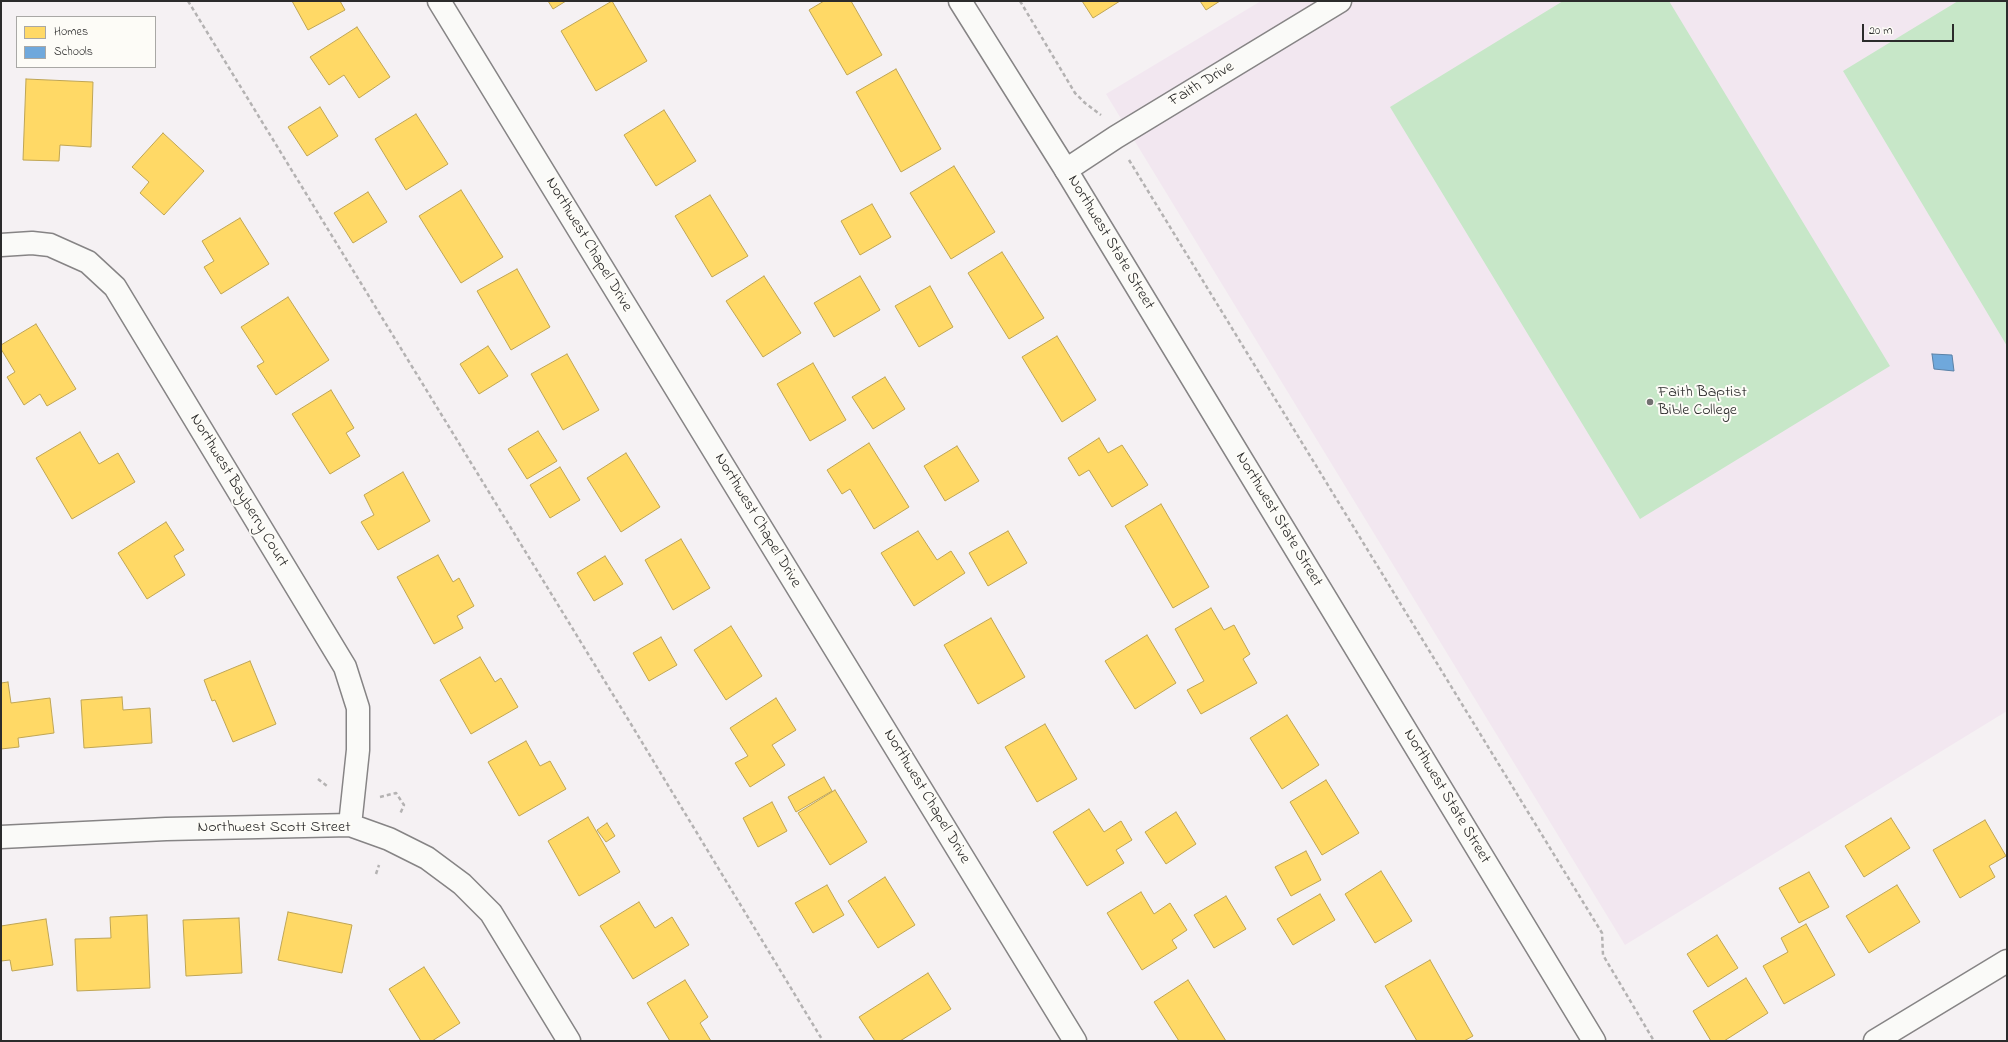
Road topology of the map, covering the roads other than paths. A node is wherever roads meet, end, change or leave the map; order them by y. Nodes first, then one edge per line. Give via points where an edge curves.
1 (439, 1) edge
2 (960, 1) edge
3 (1340, 1) edge
4 (1066, 170) junction
5 (1, 245) edge
6 (350, 825) junction
7 (1, 837) edge
8 (2007, 961) edge
9 (1068, 1039) edge
10 (569, 1041) edge
11 (1594, 1041) edge
12 (1875, 1041) edge

1 - 9 street, Northwest Chapel Drive
2 - 4 street, Northwest State Street
3 - 4 street, Faith Drive
4 - 11 street, Northwest State Street
5 - 6 street, Northwest Bayberry Court via 50,245 88,262 115,287 345,667 358,708 358,750
6 - 7 street, Northwest Scott Street via 166,828
6 - 10 street, Northwest Scott Street via 389,839 427,858 462,884 491,913
8 - 12 street

